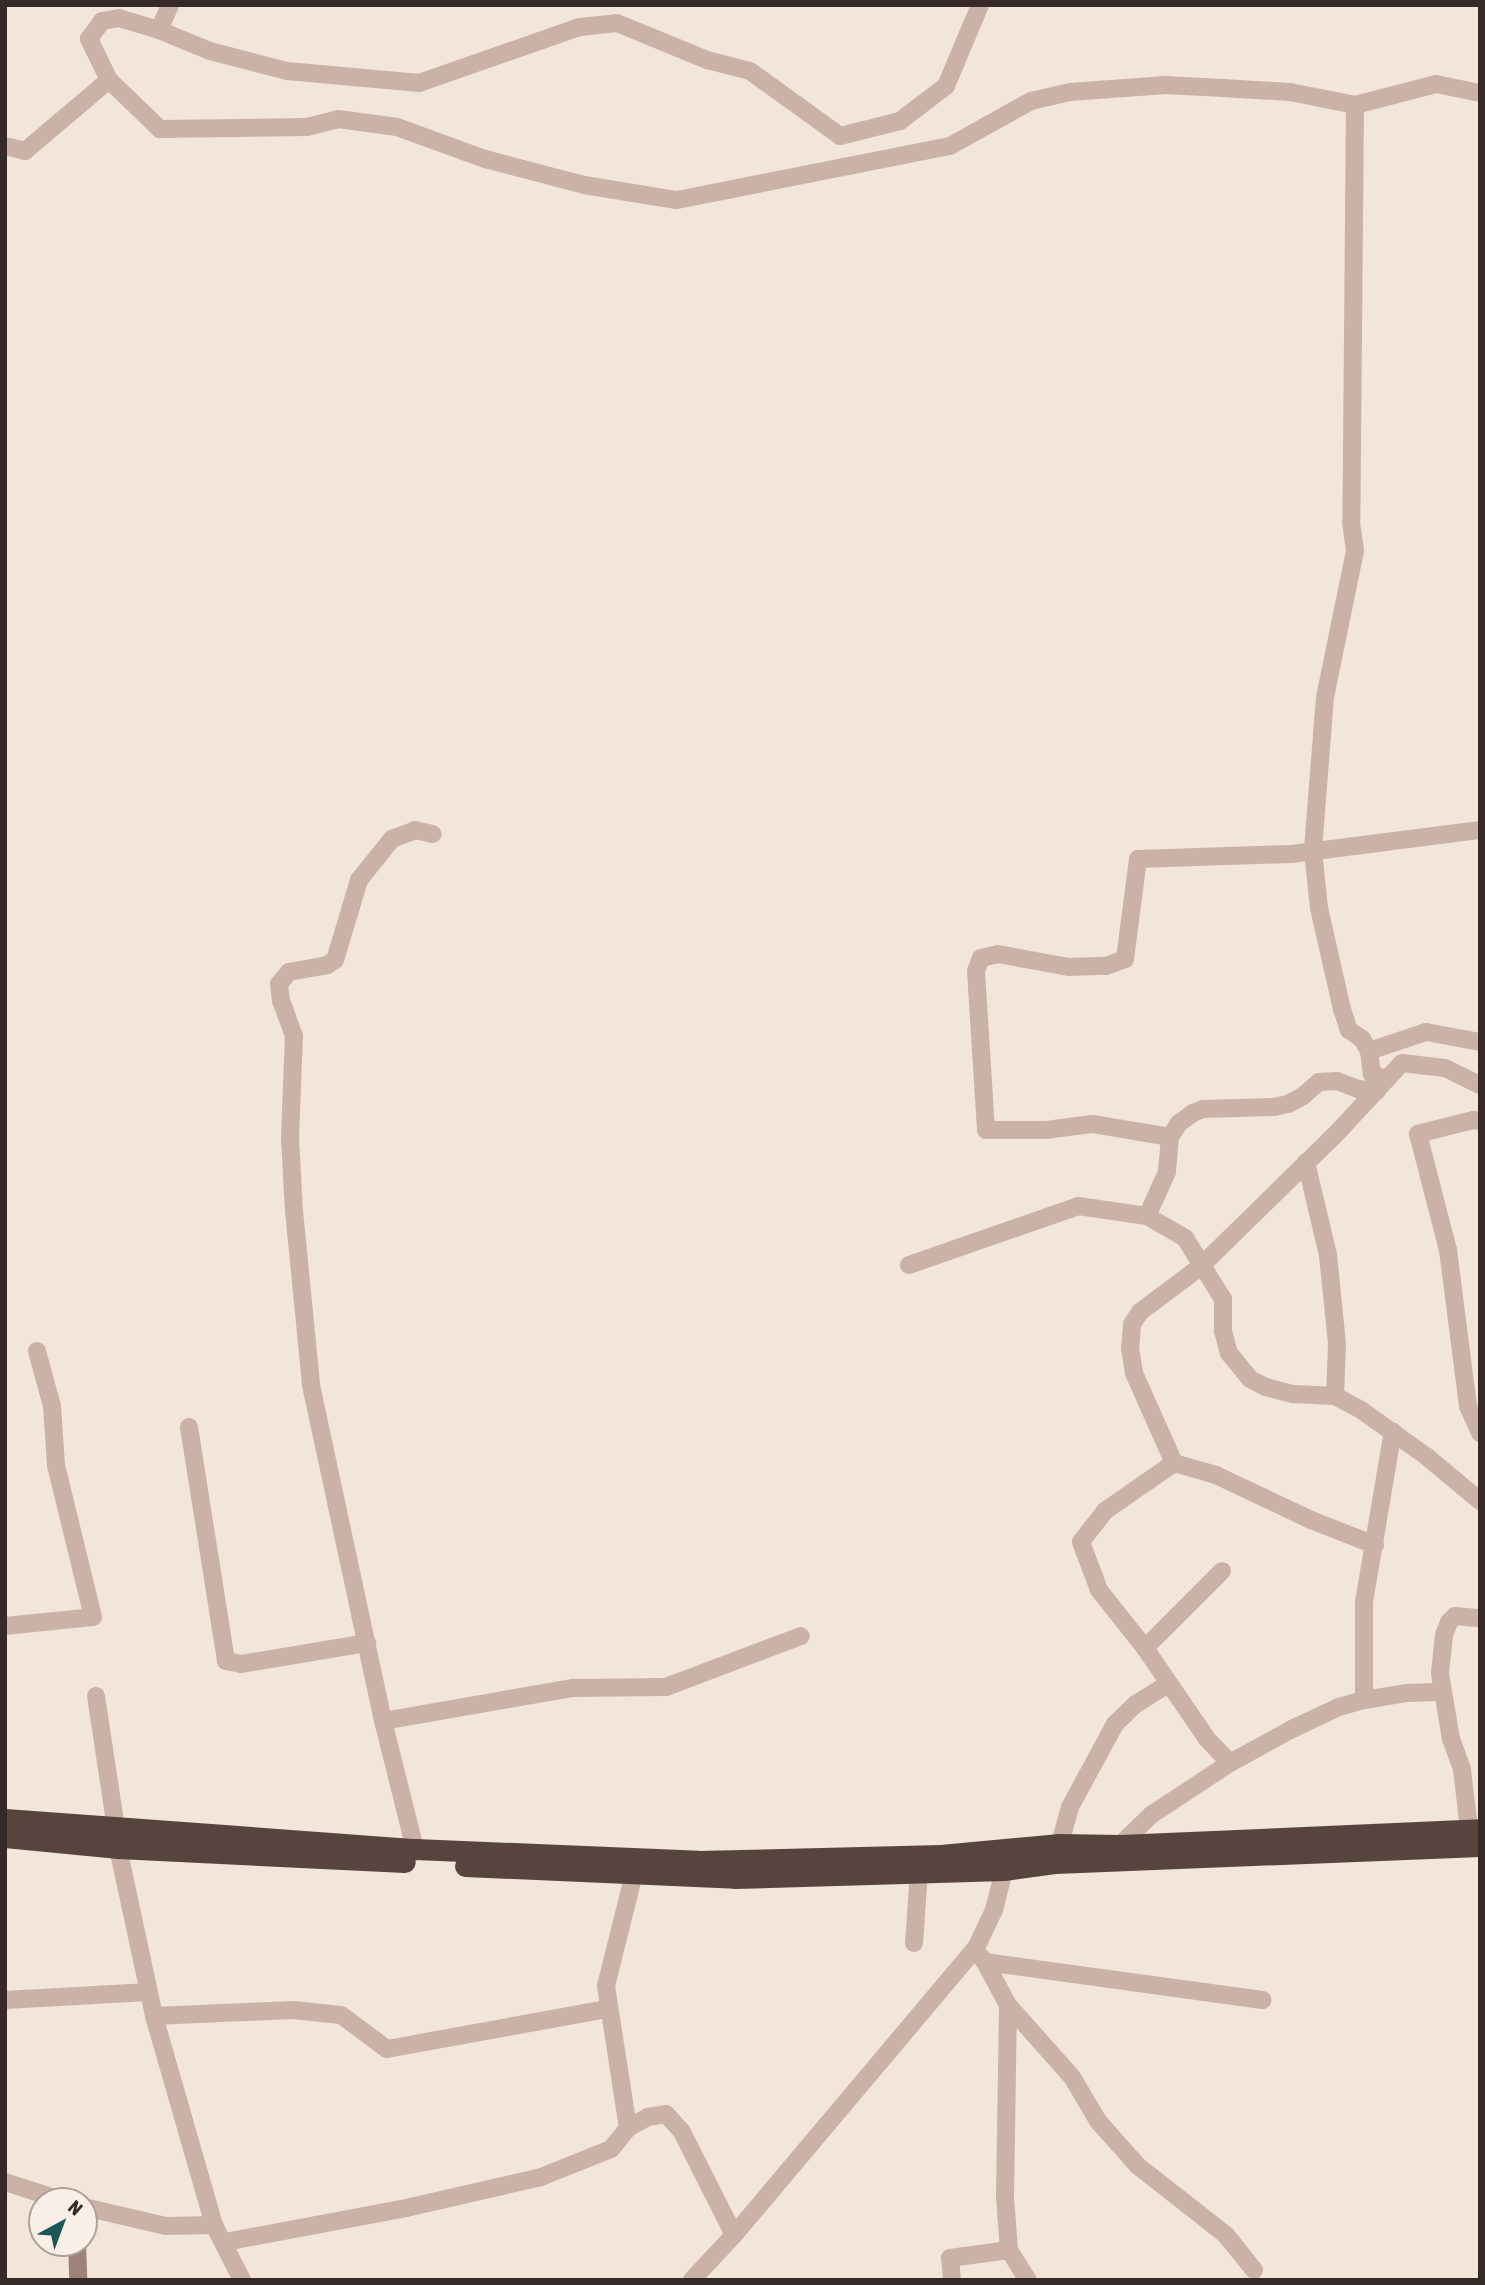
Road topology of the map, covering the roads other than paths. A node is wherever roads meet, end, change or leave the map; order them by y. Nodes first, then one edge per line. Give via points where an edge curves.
1 (170, 5) edge
2 (980, 5) edge
3 (159, 30) junction
4 (109, 80) junction
5 (1480, 93) edge
6 (1355, 105) junction
7 (5, 146) edge
8 (1480, 830) edge
9 (433, 834) dead end
10 (1313, 851) junction
11 (1480, 1042) edge
12 (1369, 1051) junction
13 (1381, 1085) junction
14 (1480, 1085) edge
15 (1480, 1121) edge
16 (1170, 1137) junction
17 (1306, 1162) junction
18 (1147, 1216) junction
19 (909, 1265) dead end
20 (1200, 1267) junction
21 (37, 1351) dead end
22 (1335, 1396) junction
23 (189, 1427) dead end
24 (1393, 1431) junction
25 (1480, 1433) edge
26 (1174, 1463) junction
27 (1478, 1495) edge
28 (1375, 1545) junction
29 (1222, 1571) dead end
30 (1480, 1618) edge
31 (5, 1626) edge
32 (801, 1636) dead end
33 (367, 1643) junction
34 (1145, 1648) junction
35 (1168, 1685) junction
36 (1442, 1692) junction
37 (96, 1696) dead end
38 (1364, 1700) junction
39 (383, 1721) junction
40 (1230, 1763) junction
41 (5, 1819) edge
42 (1476, 1835) edge
43 (5, 1836) edge
44 (117, 1838) junction
45 (1119, 1845) junction
46 (1057, 1853) junction
47 (409, 1856) junction
48 (1104, 1862) junction
49 (1004, 1870) junction
50 (919, 1872) junction
51 (634, 1874) junction
52 (914, 1943) dead end
53 (980, 1955) junction
54 (149, 1992) junction
55 (5, 2000) edge
56 (1262, 2000) dead end
57 (1008, 2005) junction
58 (607, 2009) junction
59 (154, 2016) junction
60 (628, 2128) junction
61 (5, 2182) edge
62 (28, 2189) edge
63 (98, 2210) edge
64 (214, 2225) junction
65 (734, 2235) junction
66 (225, 2242) junction
67 (1009, 2250) junction
68 (77, 2257) edge
69 (1254, 2270) dead end
70 (78, 2280) edge
71 (242, 2280) edge
72 (692, 2280) edge
73 (952, 2280) edge
74 (1028, 2280) edge

1 - 3 street
2 - 3 street via 946,86 900,121 840,136 750,71 707,60 617,23 580,27 419,83 287,71 210,51
3 - 4 street via 119,18 102,21 89,39
4 - 6 street via 160,130 307,127 338,119 397,127 485,159 584,185 677,200 950,146 1031,101 1070,92 1166,85 1290,92
4 - 7 street via 25,151
5 - 6 street via 1436,84
6 - 10 street via 1355,551 1325,697
8 - 10 street
9 - 33 street via 415,830 392,839 359,880 335,960 289,972 279,984 294,1036 290,1138 311,1384
10 - 12 street via 1332,977 1349,1030
10 - 16 street via 1138,859 1125,959 1106,966 1069,967 998,954 981,958 976,971 986,1130 1092,1124
11 - 12 street via 1426,1032
12 - 13 street via 1372,1074
13 - 14 street via 1402,1063 1445,1068
13 - 16 street via 1358,1089 1337,1081 1319,1082 1281,1106 1203,1109 1179,1123
13 - 17 street
15 - 25 street via 1418,1134 1448,1250 1468,1406
16 - 18 street via 1167,1172
17 - 20 street
17 - 22 street via 1328,1255 1337,1344
18 - 19 street via 1078,1206
18 - 20 street via 1185,1238
20 - 22 street via 1223,1299 1223,1331 1237,1367 1266,1387
20 - 26 street via 1140,1312 1132,1324 1134,1373
21 - 31 street via 52,1406 56,1465 93,1616
22 - 24 street
23 - 33 street via 226,1661 241,1664
24 - 27 street
24 - 28 street
26 - 28 street via 1216,1475
26 - 34 street via 1105,1511 1081,1542 1099,1590
28 - 38 street via 1364,1602
29 - 34 street
30 - 36 street via 1455,1616 1450,1622 1444,1635
32 - 39 street via 666,1687 573,1688
33 - 39 street
34 - 35 street
35 - 40 street
35 - 46 street via 1136,1704 1115,1724 1070,1807
36 - 38 street
36 - 42 street
37 - 44 street
38 - 40 street via 1292,1728
39 - 47 street
40 - 45 street via 1151,1815
41 - 44 highway
42 - 45 highway
42 - 48 highway
43 - 44 highway
44 - 47 highway
44 - 54 street
45 - 46 highway
45 - 48 street
46 - 47 highway via 698,1861
46 - 48 highway
46 - 49 highway
47 - 51 highway
49 - 50 highway
49 - 53 street
50 - 51 highway via 735,1878
50 - 52 street
51 - 58 street via 606,1986
53 - 56 street
53 - 57 street
53 - 65 street
54 - 55 street
54 - 59 street
57 - 67 street via 1005,2197
57 - 69 street via 1072,2077 1098,2121 1138,2166 1226,2235
58 - 59 street via 387,2049 341,2015 293,2010
58 - 60 street
59 - 64 street
60 - 65 street via 666,2114 682,2132
60 - 66 street via 611,2149 541,2177
61 - 62 street
63 - 64 street via 166,2226
64 - 66 street
65 - 72 street
66 - 71 street
67 - 73 street via 950,2258
67 - 74 street
68 - 70 street

